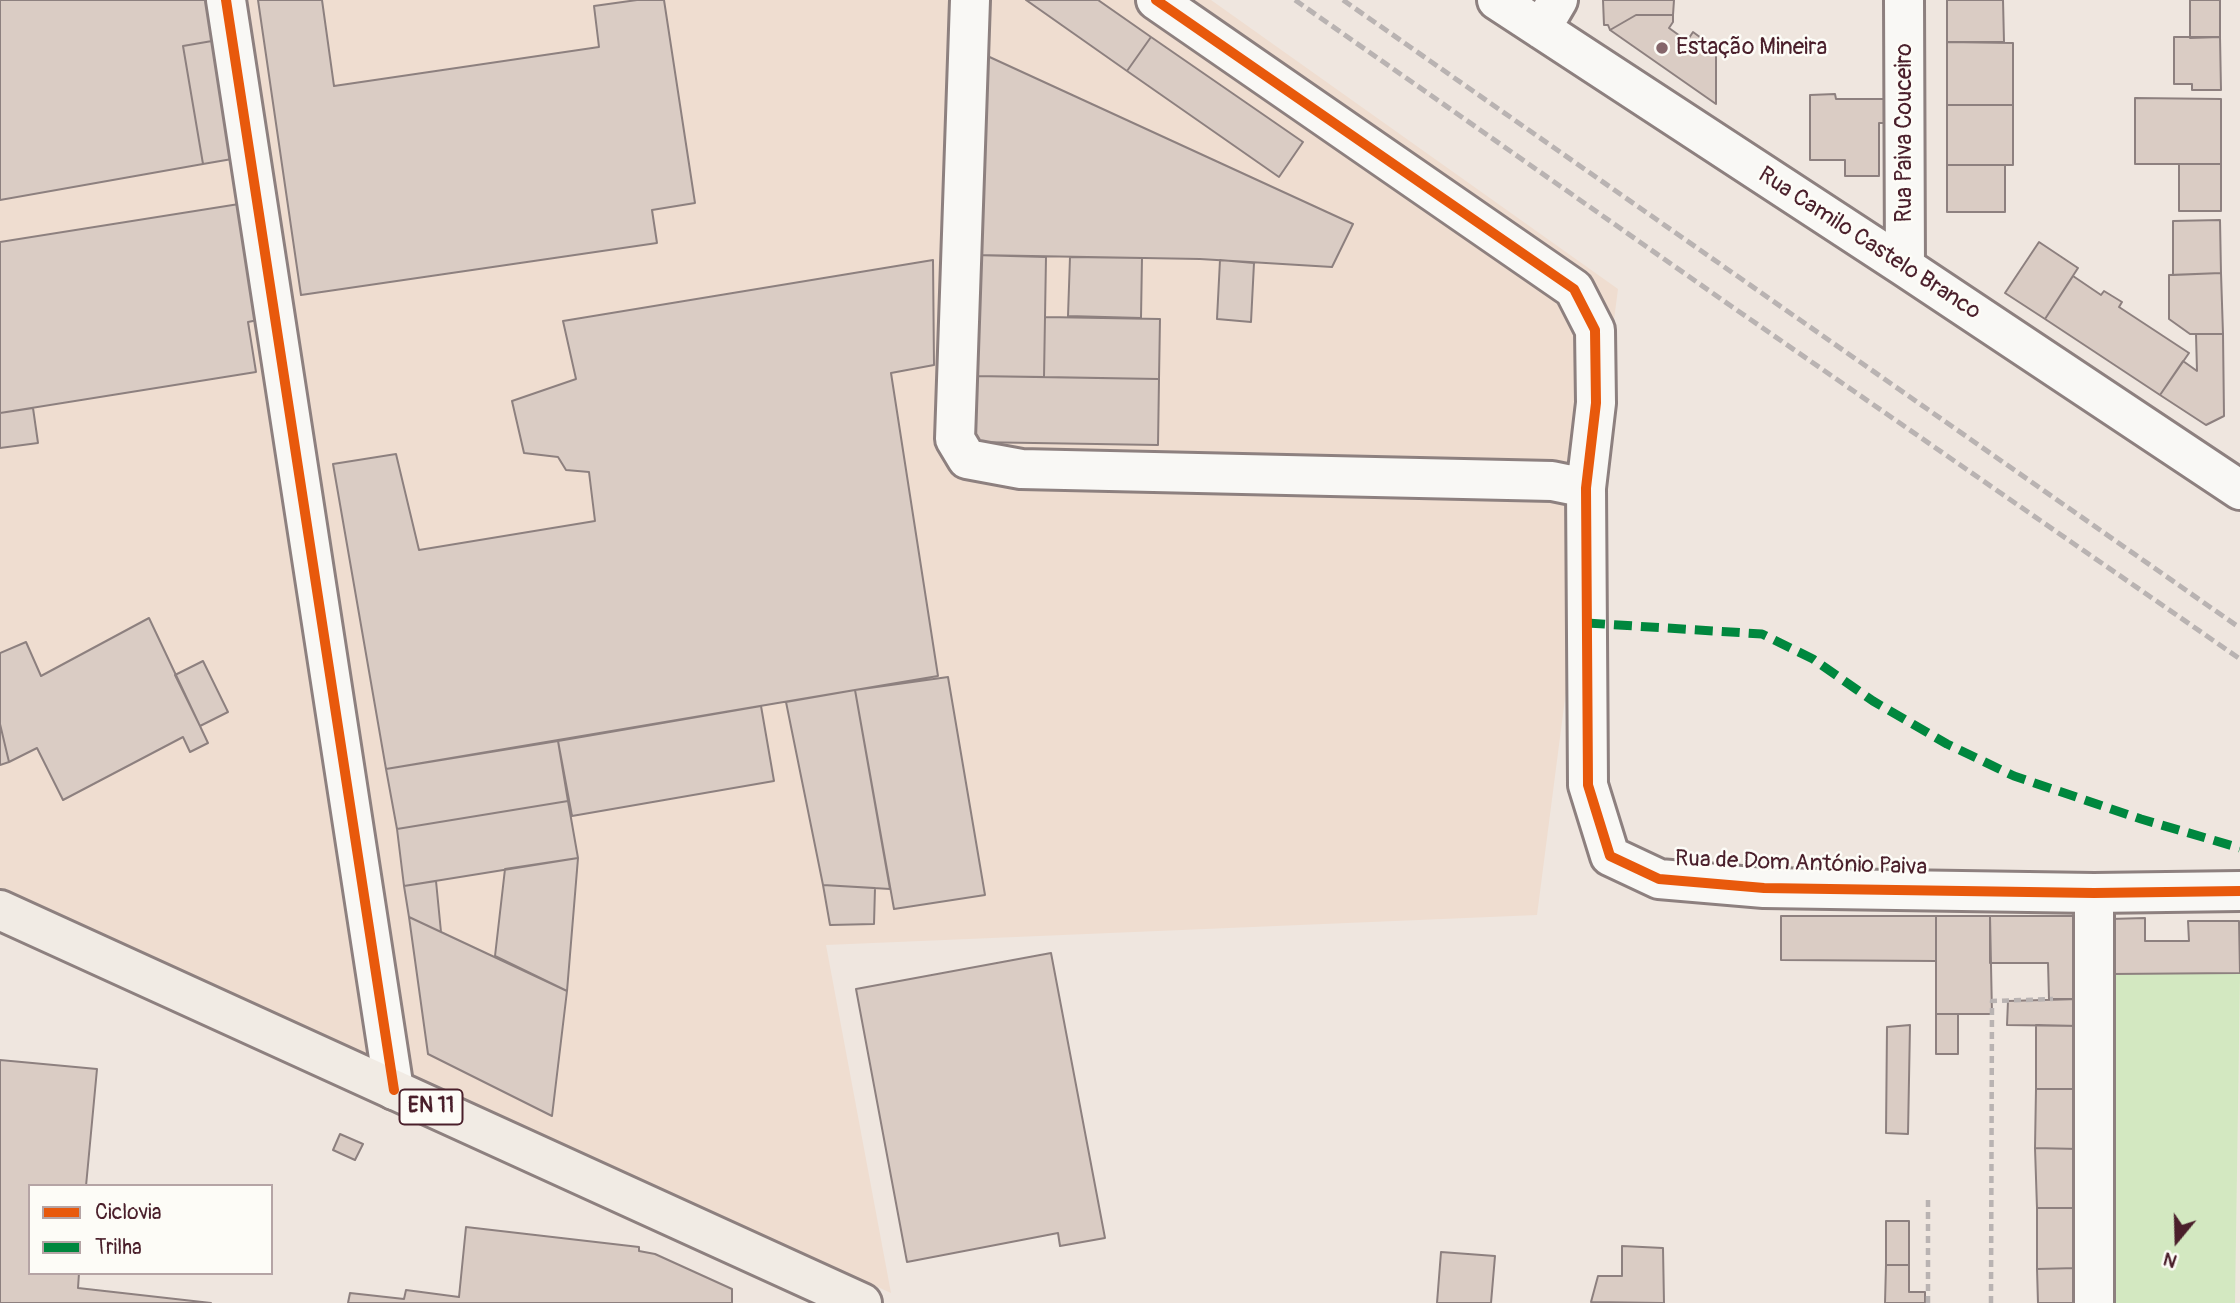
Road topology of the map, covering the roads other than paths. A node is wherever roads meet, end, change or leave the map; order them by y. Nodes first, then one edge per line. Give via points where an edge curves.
1 (226, 0) edge
2 (970, 0) edge
3 (1156, 0) edge
4 (1497, 0) edge
5 (1904, 0) edge
6 (1550, 15) edge
7 (1905, 267) junction
8 (1586, 488) junction
9 (2240, 490) edge
10 (2240, 891) edge
11 (2094, 893) junction
12 (0, 910) edge
13 (394, 1090) junction
14 (862, 1303) edge
15 (2094, 1303) edge

1 - 13 street
2 - 8 street via 955,439 967,459 1021,468 1552,481
3 - 8 street, Rua de Dom António Paiva via 1574,289 1595,330 1596,402
4 - 6 street, Rua Camilo Castelo Branco
5 - 7 street, Rua Paiva Couceiro
6 - 7 street, Rua Camilo Castelo Branco
7 - 9 street, Rua Camilo Castelo Branco
8 - 11 street, Rua de Dom António Paiva via 1588,785 1610,856 1660,879 1764,888
10 - 11 street, Rua de Dom António Paiva
11 - 15 street
12 - 13 main road, EN 11
13 - 14 main road, EN 11

